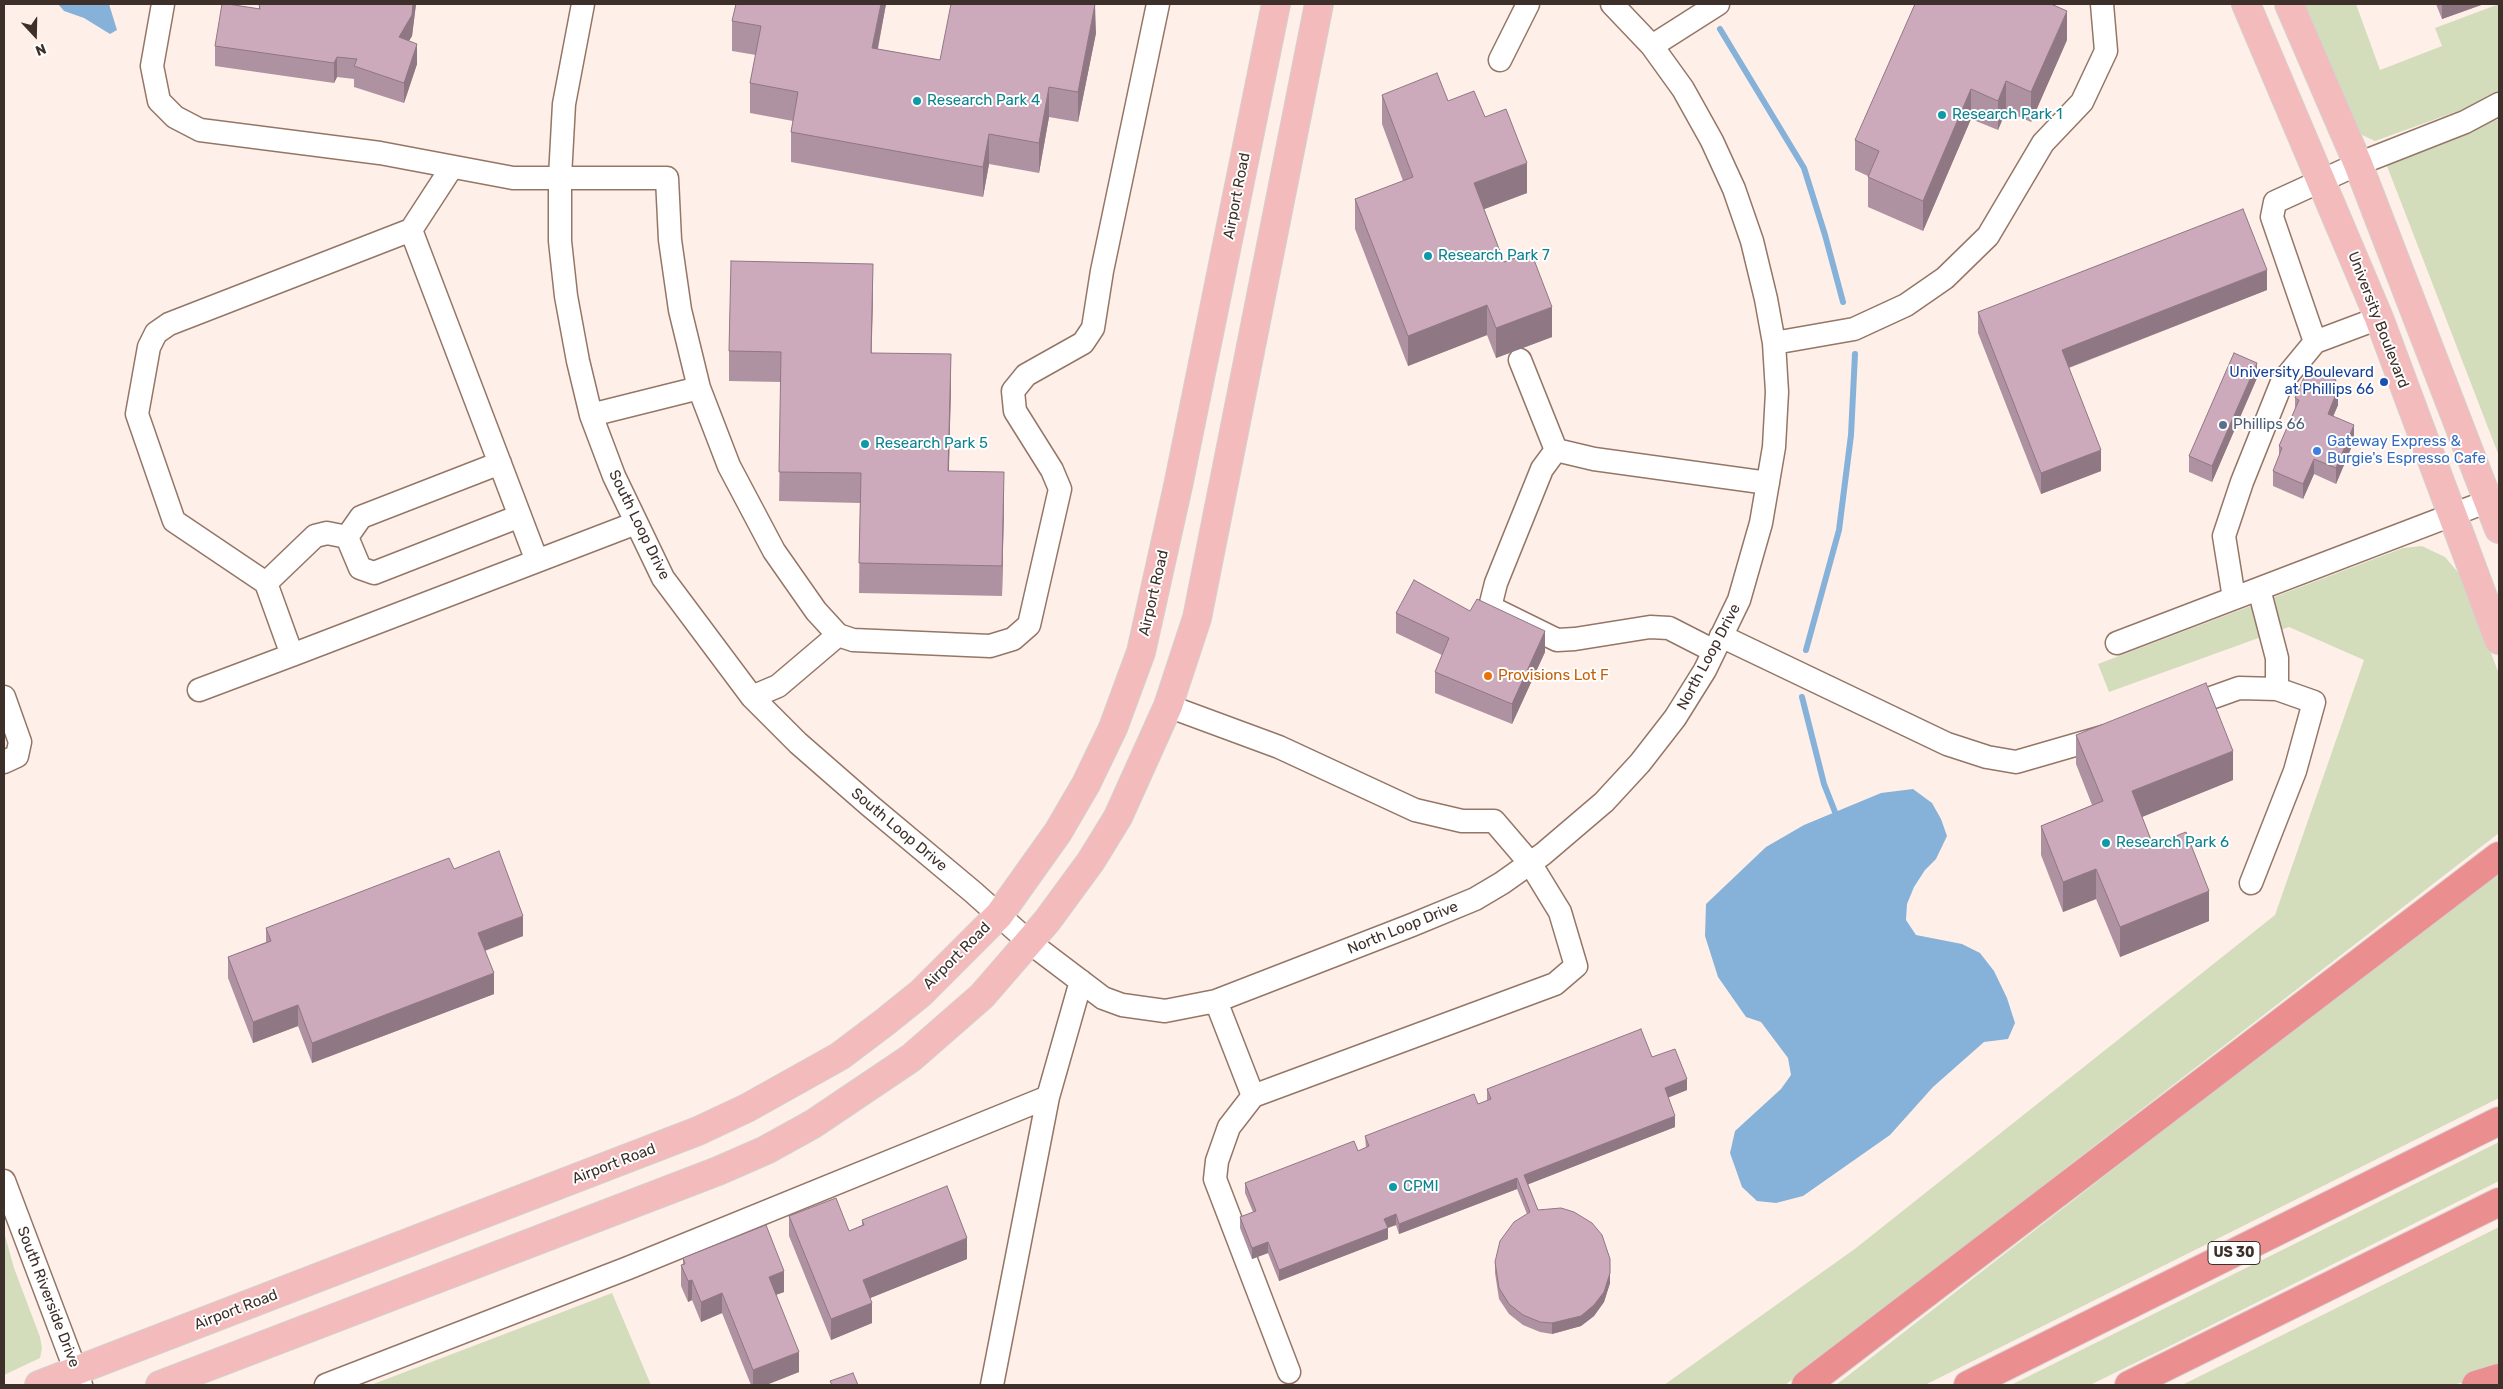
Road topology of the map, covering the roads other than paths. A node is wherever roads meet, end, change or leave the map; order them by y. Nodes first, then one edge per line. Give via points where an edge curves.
1 (163, 4) edge
2 (583, 4) edge
3 (1158, 4) edge
4 (1276, 4) edge
5 (1319, 4) edge
6 (1528, 4) edge
7 (1612, 4) edge
8 (1718, 4) edge
9 (2102, 4) edge
10 (2246, 4) edge
11 (2288, 4) edge
12 (1652, 46) junction
13 (1500, 60) dead end
14 (2499, 104) edge
15 (2358, 164) junction
16 (452, 167) junction
17 (560, 177) junction
18 (2321, 180) junction
19 (411, 230) junction
20 (2379, 318) junction
21 (2315, 342) junction
22 (1774, 343) junction
23 (1520, 360) dead end
24 (699, 388) junction
25 (591, 415) junction
26 (1556, 450) junction
27 (500, 463) junction
28 (1768, 483) junction
29 (2494, 499) edge
30 (2452, 514) junction
31 (520, 516) junction
32 (636, 523) junction
33 (2499, 529) edge
34 (347, 537) junction
35 (538, 561) junction
36 (266, 583) junction
37 (2259, 589) junction
38 (2234, 598) junction
39 (838, 635) junction
40 (2499, 640) edge
41 (2117, 643) dead end
42 (1718, 644) junction
43 (292, 655) junction
44 (2277, 689) junction
45 (199, 690) dead end
46 (4, 697) edge
47 (752, 697) junction
48 (1168, 706) junction
49 (2165, 714) edge
50 (2128, 728) edge
51 (4, 762) edge
52 (2499, 856) edge
53 (1530, 863) junction
54 (2251, 883) dead end
55 (999, 915) junction
56 (1029, 942) junction
57 (1081, 981) junction
58 (1216, 1001) junction
59 (1253, 1096) junction
60 (1048, 1097) junction
61 (2499, 1121) edge
62 (4, 1181) edge
63 (2499, 1202) edge
64 (1289, 1372) dead end
65 (2499, 1378) edge
66 (79, 1379) edge
67 (39, 1385) edge
68 (160, 1385) edge
69 (326, 1385) edge
70 (992, 1385) edge
71 (1806, 1385) edge
72 (1968, 1385) edge
73 (2129, 1385) edge
74 (2476, 1385) edge

1 - 16 street via 152,66 159,101 175,117 200,130 380,153
2 - 17 street, South Loop Drive via 564,104
3 - 39 street via 1093,328 1083,343 1026,375 1013,391 1015,411 1052,470 1060,489 1029,626 1013,639 990,646 853,640
4 - 55 main road, Airport Road via 1141,652 1113,728 1086,784 1052,840
5 - 48 main road via 1198,618
6 - 13 street
7 - 12 street, North Loop Drive
8 - 12 street
9 - 22 street via 2106,51 2082,102 2042,143 1988,236 1945,278 1906,305 1854,329
10 - 18 main road, University Boulevard
11 - 15 main road
12 - 22 street, North Loop Drive via 1683,90 1734,189 1752,242
14 - 15 street via 2465,122
15 - 18 street
15 - 29 main road
16 - 17 street via 513,178
16 - 19 street
17 - 24 street via 667,178 670,240 680,310
17 - 25 street, South Loop Drive via 560,241 566,296
18 - 20 main road, University Boulevard
18 - 21 street via 2275,202 2272,217
19 - 27 street
19 - 36 street via 169,324 156,333 150,347 136,414 174,522
20 - 21 street
20 - 30 main road, University Boulevard
21 - 38 street via 2282,382 2224,536
22 - 28 street, North Loop Drive via 1777,392
23 - 26 street
24 - 25 street
24 - 39 street via 729,466 774,551 816,611
25 - 32 street, South Loop Drive
26 - 28 street via 1594,459
26 - 42 street via 1542,469 1496,583 1490,607 1557,640 1650,627 1669,628
27 - 31 street
27 - 34 street via 361,517
28 - 42 street, North Loop Drive via 1749,572
29 - 30 street
29 - 33 main road
30 - 37 street
30 - 40 main road, University Boulevard
31 - 34 street via 374,573 360,568
31 - 35 street
32 - 35 street
32 - 47 street, South Loop Drive via 663,578
34 - 36 street via 327,532 315,536
35 - 43 street
36 - 43 street
37 - 38 street
37 - 44 street via 2277,658
38 - 41 street
39 - 47 street via 778,686
42 - 50 street via 1947,744 1987,757 2016,762
42 - 53 street, North Loop Drive via 1675,718 1640,763 1604,802
43 - 45 street
44 - 49 street via 2239,688
44 - 54 street via 2314,702 2295,771
46 - 51 street via 20,742 17,756
47 - 55 street, South Loop Drive via 798,743
48 - 53 street via 1278,747 1416,810 1462,821 1494,821
48 - 56 main road via 1118,817 1061,905
52 - 71 highway
53 - 58 street, North Loop Drive via 1475,899
53 - 59 street via 1560,912 1576,966 1555,984
55 - 56 street, South Loop Drive
55 - 66 main road, Airport Road via 921,993 886,1022 840,1056 747,1108 698,1131
56 - 57 street, North Loop Drive
56 - 68 main road via 982,996 911,1058 814,1124 766,1150
57 - 58 street, North Loop Drive via 1104,998 1145,1010 1165,1011
57 - 60 street
58 - 59 street
59 - 64 street via 1229,1127 1215,1179
60 - 69 street via 628,1268
60 - 70 street
61 - 72 highway, US 30
62 - 66 street, South Riverside Drive
63 - 73 highway
65 - 74 highway
66 - 67 main road, Airport Road

